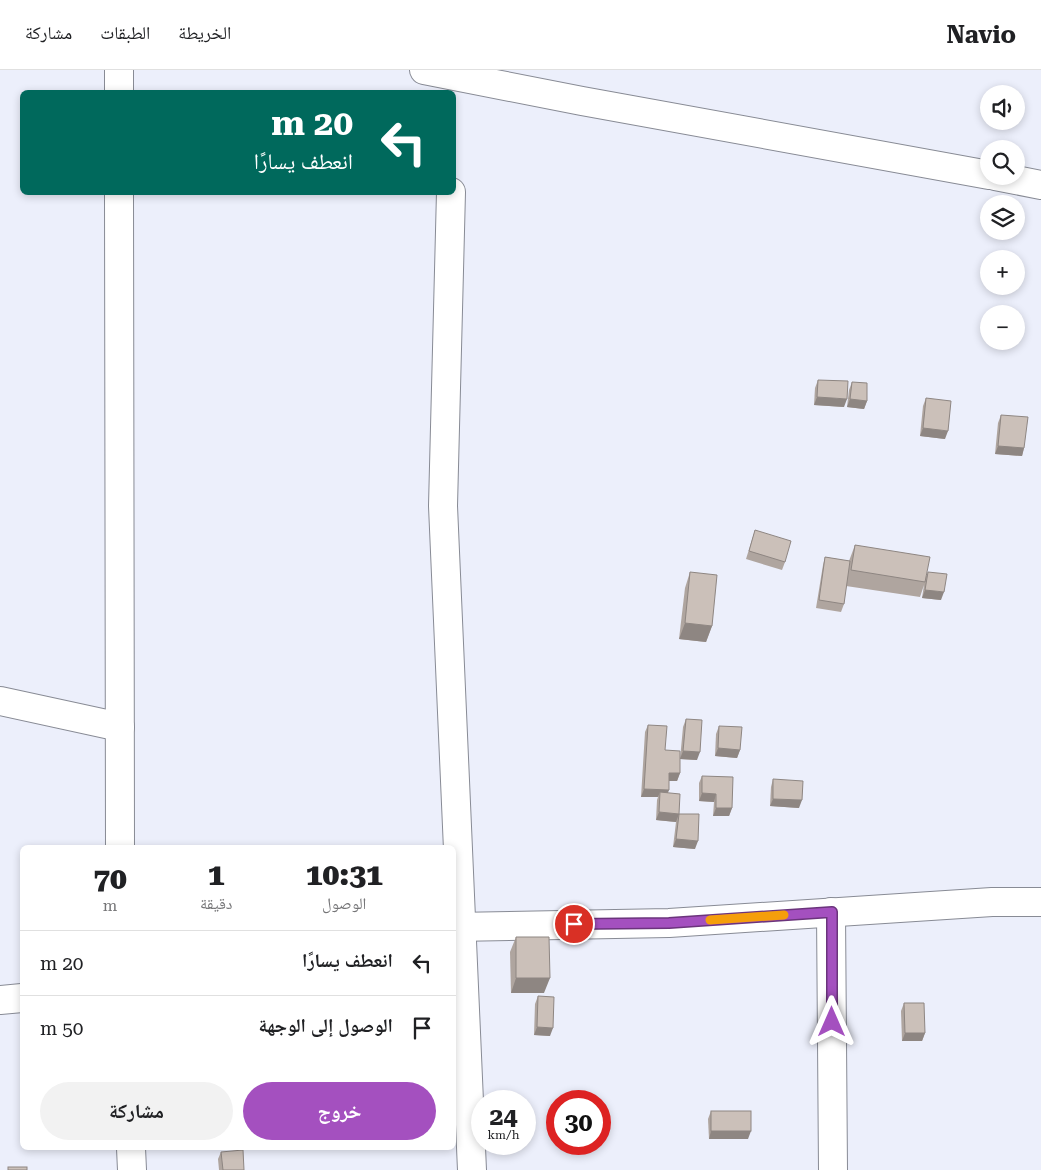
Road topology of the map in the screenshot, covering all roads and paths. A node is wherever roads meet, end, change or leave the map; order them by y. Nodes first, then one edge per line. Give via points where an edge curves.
1 (119, 70) edge
2 (424, 70) edge
3 (453, 84) edge
4 (119, 90) edge
5 (980, 173) edge
6 (1025, 182) edge
7 (1041, 185) edge
8 (120, 195) edge
9 (451, 195) edge
10 (0, 701) edge
11 (120, 727) junction
12 (120, 845) edge
13 (454, 845) edge
14 (456, 896) edge
15 (1041, 902) edge
16 (832, 912) junction
17 (457, 926) edge
18 (20, 998) edge
19 (0, 1000) edge
20 (131, 1150) edge
21 (132, 1170) edge
22 (472, 1170) edge
23 (833, 1170) edge

1 - 4 street
2 - 3 street
3 - 5 street
6 - 7 street
8 - 11 street
9 - 13 street via 443,506
10 - 11 street
11 - 12 street
14 - 17 street
15 - 16 street
16 - 17 street via 669,923
16 - 23 street
17 - 22 street
18 - 19 street
20 - 21 street

